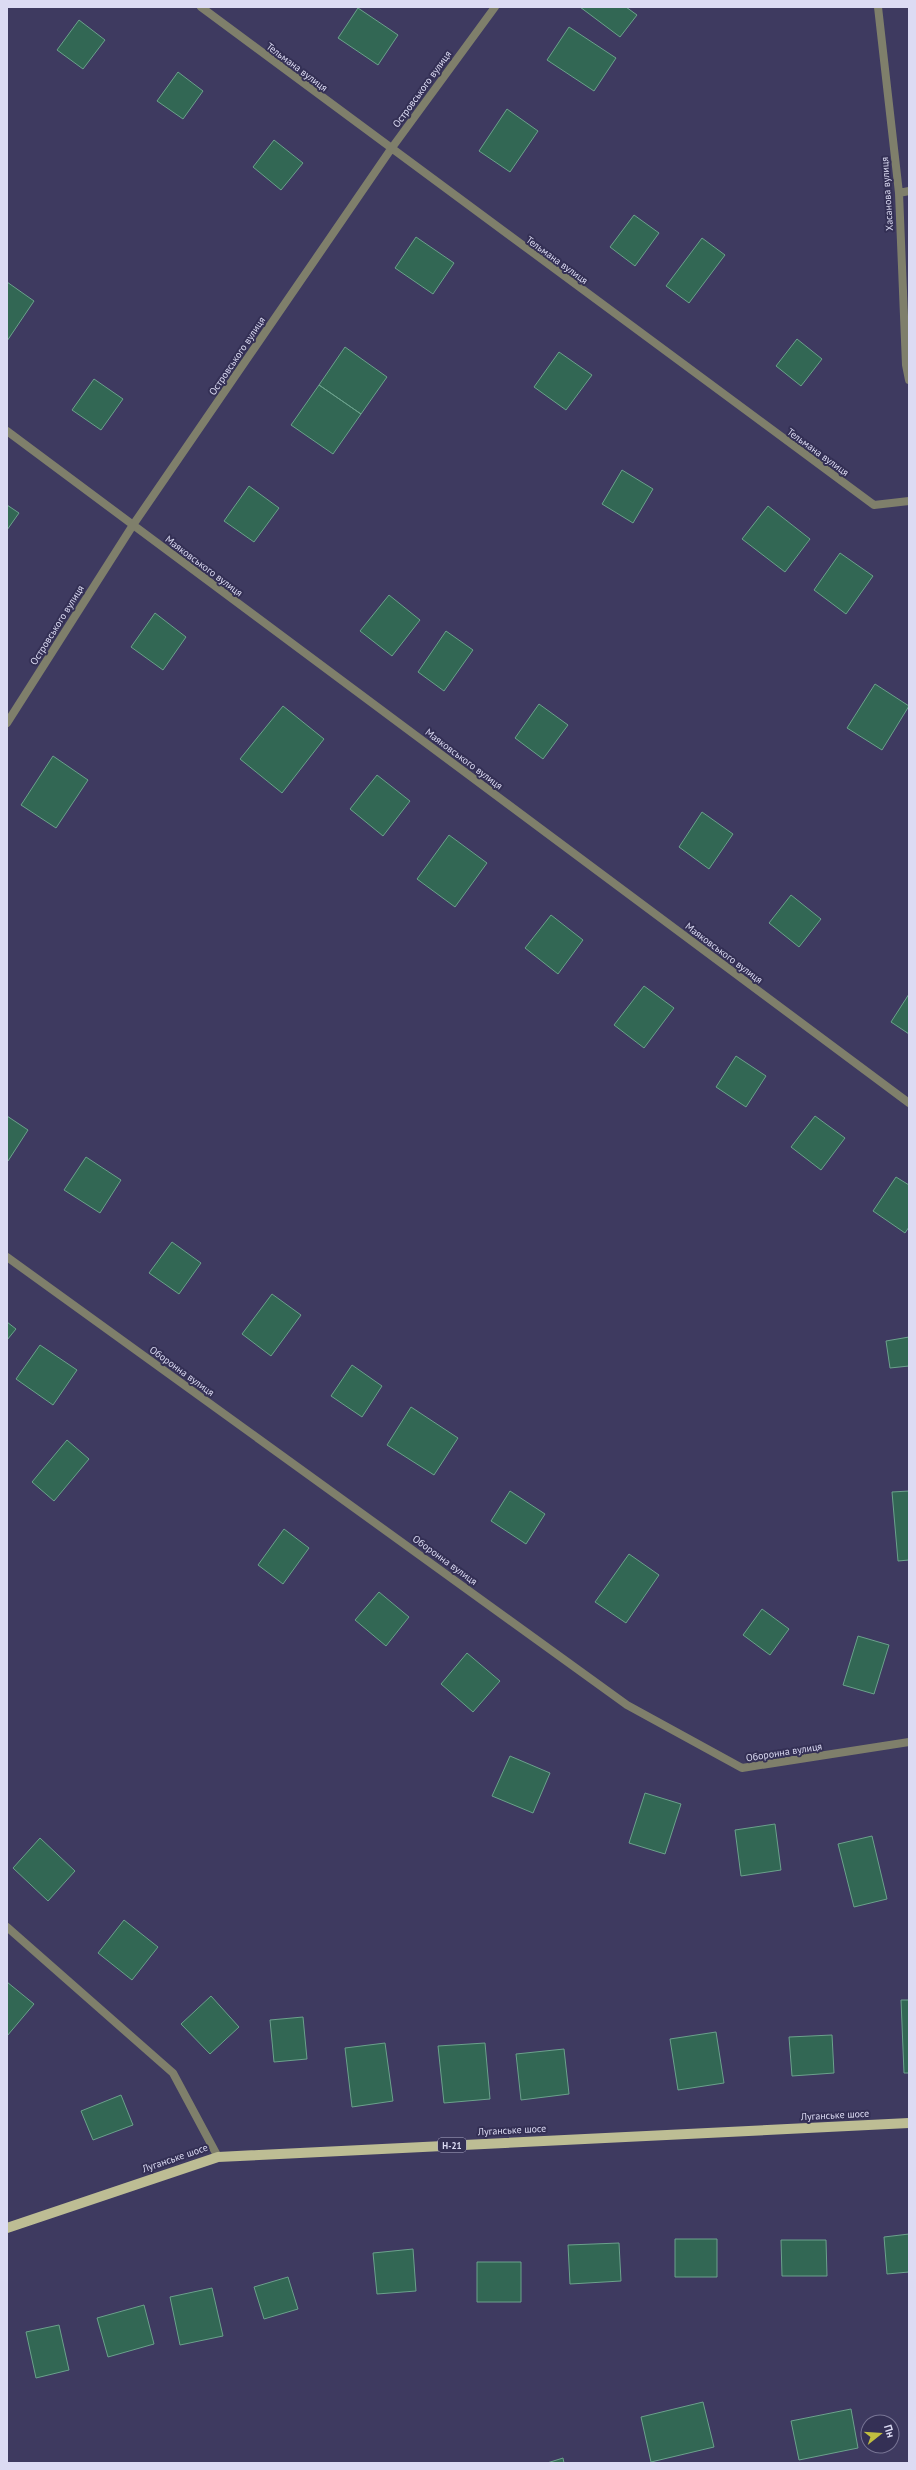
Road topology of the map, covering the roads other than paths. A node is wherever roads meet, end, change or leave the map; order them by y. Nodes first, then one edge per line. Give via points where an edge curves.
1 (201, 7) edge
2 (494, 7) edge
3 (878, 7) edge
4 (391, 149) junction
5 (909, 191) edge
6 (899, 194) junction
7 (909, 380) edge
8 (7, 431) edge
9 (909, 501) edge
10 (133, 525) junction
11 (7, 723) edge
12 (909, 1103) edge
13 (7, 1257) edge
14 (909, 1742) edge
15 (7, 1927) edge
16 (909, 2123) edge
17 (218, 2156) junction
18 (7, 2228) edge

1 - 4 street, Тельмана вулиця
2 - 4 street, Островського вулиця
3 - 6 street, Хасанова вулиця
4 - 9 street, Тельмана вулиця via 874,506
4 - 10 street, Островського вулиця
5 - 6 street
6 - 7 street, Хасанова вулиця via 906,365
8 - 10 street, Маяковського вулиця
10 - 11 street, Островського вулиця
10 - 12 street, Маяковського вулиця
13 - 14 street, Оборонна вулиця via 627,1705 742,1768
15 - 17 street via 173,2073
16 - 17 main road, Луганське шосе / Н-21
17 - 18 main road, Луганське шосе / Н-21

